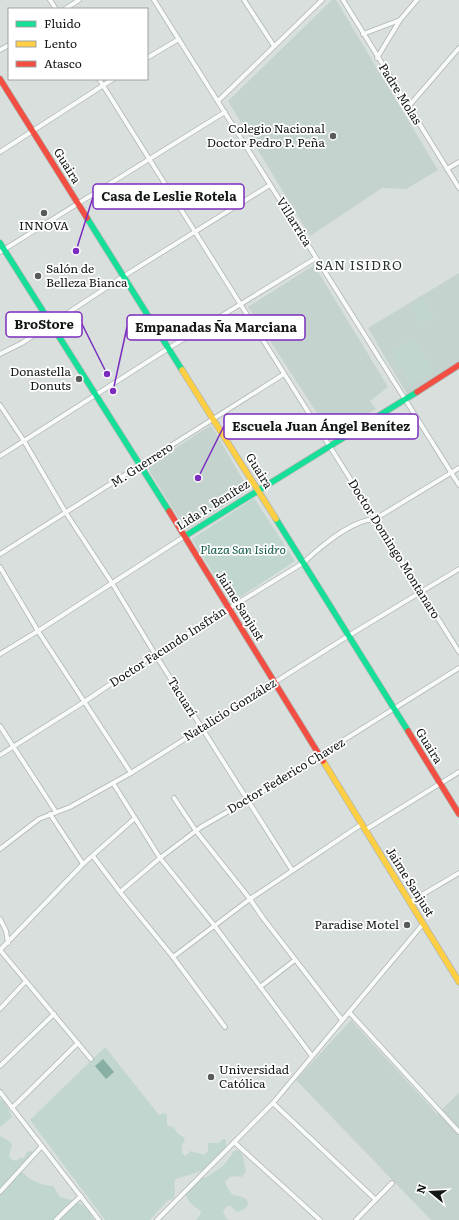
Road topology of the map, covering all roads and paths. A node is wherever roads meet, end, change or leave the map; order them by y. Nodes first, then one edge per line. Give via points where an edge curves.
1 (79, 0) edge
2 (154, 0) edge
3 (244, 0) edge
4 (322, 0) edge
5 (342, 0) edge
6 (417, 0) edge
7 (67, 8) edge
8 (400, 20) junction
9 (363, 34) junction
10 (179, 39) junction
11 (274, 46) junction
12 (459, 48) edge
13 (148, 57) edge
14 (377, 58) junction
15 (0, 79) edge
16 (100, 80) edge
17 (111, 80) edge
18 (103, 85) junction
19 (218, 101) junction
20 (408, 107) junction
21 (225, 112) junction
22 (33, 131) junction
23 (0, 152) edge
24 (150, 160) junction
25 (459, 162) edge
26 (447, 169) junction
27 (270, 185) junction
28 (459, 188) edge
29 (78, 204) junction
30 (195, 232) junction
31 (0, 243) edge
32 (2, 251) edge
33 (316, 258) junction
34 (124, 276) junction
35 (240, 304) junction
36 (50, 324) junction
37 (169, 348) junction
38 (0, 354) edge
39 (459, 365) edge
40 (284, 374) junction
41 (96, 395) junction
42 (405, 399) junction
43 (0, 405) edge
44 (213, 419) junction
45 (24, 441) junction
46 (330, 446) junction
47 (0, 456) edge
48 (140, 466) junction
49 (459, 468) edge
50 (452, 472) junction
51 (459, 485) edge
52 (258, 490) junction
53 (66, 513) junction
54 (375, 519) junction
55 (185, 536) junction
56 (0, 554) edge
57 (303, 563) junction
58 (0, 567) edge
59 (459, 569) edge
60 (112, 583) junction
61 (421, 592) junction
62 (229, 608) junction
63 (38, 631) junction
64 (348, 636) junction
65 (459, 652) edge
66 (0, 654) edge
67 (154, 654) junction
68 (459, 668) edge
69 (274, 682) junction
70 (84, 702) junction
71 (394, 710) junction
72 (0, 726) edge
73 (202, 728) junction
74 (14, 746) junction
75 (0, 755) edge
76 (320, 756) junction
77 (131, 772) junction
78 (459, 772) edge
79 (113, 783) junction
80 (440, 783) junction
81 (174, 798) dead end
82 (248, 800) junction
83 (56, 812) junction
84 (50, 814) junction
85 (459, 814) edge
86 (135, 818) junction
87 (362, 824) junction
88 (365, 830) junction
89 (196, 831) junction
90 (0, 849) edge
91 (93, 856) junction
92 (160, 858) junction
93 (83, 864) junction
94 (292, 870) junction
95 (459, 873) edge
96 (120, 892) junction
97 (250, 899) junction
98 (410, 902) junction
99 (0, 919) edge
100 (423, 924) junction
101 (214, 926) junction
102 (8, 942) junction
103 (0, 950) edge
104 (173, 957) junction
105 (295, 960) junction
106 (26, 981) junction
107 (459, 982) edge
108 (260, 987) junction
109 (0, 1009) edge
110 (349, 1012) junction
111 (54, 1014) junction
112 (342, 1020) junction
113 (225, 1027) dead end
114 (78, 1043) junction
115 (312, 1056) junction
116 (91, 1059) dead end
117 (0, 1066) edge
118 (0, 1092) edge
119 (273, 1103) junction
120 (12, 1108) junction
121 (459, 1132) edge
122 (234, 1142) junction
123 (42, 1146) junction
124 (392, 1183) dead end
125 (0, 1192) edge
126 (81, 1196) junction
127 (376, 1200) junction
128 (56, 1220) edge
129 (99, 1220) edge
130 (157, 1220) edge
131 (320, 1220) edge
132 (356, 1220) edge

1 - 7 street
2 - 10 street, Villarrica
3 - 11 street
4 - 11 street
5 - 9 street, Padre Molas
6 - 8 street
8 - 9 street
8 - 14 street
9 - 14 street, Padre Molas
10 - 13 street
10 - 19 street, Villarrica
11 - 19 street
12 - 20 street
14 - 20 street, Padre Molas
15 - 22 street, Guaira
16 - 18 street, Doctor Domingo Montanaro
17 - 18 street
18 - 22 street
18 - 24 street, Doctor Domingo Montanaro
19 - 21 street, Villarrica
20 - 26 street, Padre Molas
21 - 24 street
21 - 27 street, Villarrica
22 - 23 street
22 - 29 street, Guaira
24 - 29 street
24 - 30 street, Doctor Domingo Montanaro
25 - 26 street
26 - 28 street, Padre Molas
27 - 30 street
27 - 33 street, Villarrica
29 - 32 street
29 - 34 street, Guaira
30 - 34 street
30 - 35 street, Doctor Domingo Montanaro
31 - 32 street, Jaime Sanjust
32 - 36 street, Jaime Sanjust
33 - 35 street
33 - 42 street, Villarrica
34 - 36 street
34 - 37 street, Guaira
35 - 37 street
35 - 40 street, Doctor Domingo Montanaro
36 - 38 street
36 - 41 street, Jaime Sanjust
37 - 41 street
37 - 44 street, Guaira
39 - 42 street, Lida P. Benítez
40 - 44 street, M. Guerrero
40 - 46 street, Doctor Domingo Montanaro
41 - 45 street
41 - 48 street, Jaime Sanjust
42 - 46 street, Lida P. Benítez
42 - 50 street, Villarrica
43 - 45 street, Tacuarí
44 - 48 street, M. Guerrero
44 - 52 street, Guaira
45 - 47 street
45 - 53 street, Tacuarí
46 - 52 street, Lida P. Benítez
46 - 54 street, Doctor Domingo Montanaro
48 - 53 street, M. Guerrero
48 - 55 street, Jaime Sanjust
49 - 50 street, Doctor Facundo Insfrán
50 - 51 street, Villarrica
50 - 54 street, Doctor Facundo Insfrán
52 - 55 street, Lida P. Benítez
52 - 57 street, Guaira
53 - 56 street, M. Guerrero
53 - 60 street, Tacuarí
54 - 57 street, Doctor Facundo Insfrán via 367,519 338,534
54 - 61 street, Doctor Domingo Montanaro
55 - 60 street, Lida P. Benítez
55 - 62 street, Jaime Sanjust
57 - 62 street, Doctor Facundo Insfrán
57 - 64 street, Guaira
58 - 63 street
59 - 61 street, Natalicio González
60 - 63 street, Lida P. Benítez
60 - 67 street, Tacuarí
61 - 64 street, Natalicio González
61 - 65 street, Doctor Domingo Montanaro
62 - 67 street, Doctor Facundo Insfrán
62 - 69 street, Jaime Sanjust
63 - 66 street, Lida P. Benítez
63 - 70 street
64 - 69 street, Natalicio González
64 - 71 street, Guaira
67 - 70 street, Doctor Facundo Insfrán
67 - 73 street, Tacuarí
68 - 71 street, Doctor Federico Chavez
69 - 73 street, Natalicio González
69 - 76 street, Jaime Sanjust
70 - 74 street, Doctor Facundo Insfrán
70 - 77 street
71 - 76 street, Doctor Federico Chavez
71 - 80 street, Guaira
72 - 74 street
73 - 77 street, Natalicio González
73 - 82 street, Tacuarí
74 - 75 street, Doctor Facundo Insfrán
74 - 83 street
76 - 82 street, Doctor Federico Chavez
76 - 87 street, Jaime Sanjust
77 - 79 street, Natalicio González
78 - 80 street
79 - 83 street, Natalicio González
79 - 86 street
80 - 85 street, Guaira
80 - 88 street
81 - 89 street
82 - 89 street, Doctor Federico Chavez
82 - 94 street, Tacuarí
83 - 84 street, Natalicio González
84 - 90 street, Natalicio González via 39,819
84 - 93 street
86 - 91 street
86 - 92 street
87 - 88 street, Jaime Sanjust
87 - 94 street
88 - 98 street, Jaime Sanjust
89 - 92 street, Doctor Federico Chavez
89 - 97 street
91 - 93 street
91 - 96 street
92 - 96 street, Doctor Federico Chavez
92 - 101 street
93 - 102 street
94 - 97 street
95 - 98 street
96 - 104 street
97 - 101 street
97 - 105 street
98 - 100 street, Jaime Sanjust
99 - 102 street
100 - 107 street, Jaime Sanjust
100 - 110 street
101 - 104 street
101 - 108 street
102 - 103 street
103 - 106 street
104 - 113 street
105 - 108 street
105 - 112 street
106 - 109 street
106 - 111 street
108 - 115 street
110 - 112 street
110 - 121 street
111 - 114 street
111 - 117 street
112 - 115 street
114 - 116 street
114 - 120 street
115 - 119 street
118 - 120 street
119 - 122 street
119 - 127 street
120 - 123 street
122 - 130 street
122 - 131 street
123 - 125 street
123 - 126 street
124 - 127 street
126 - 128 street
126 - 129 street
127 - 132 street

